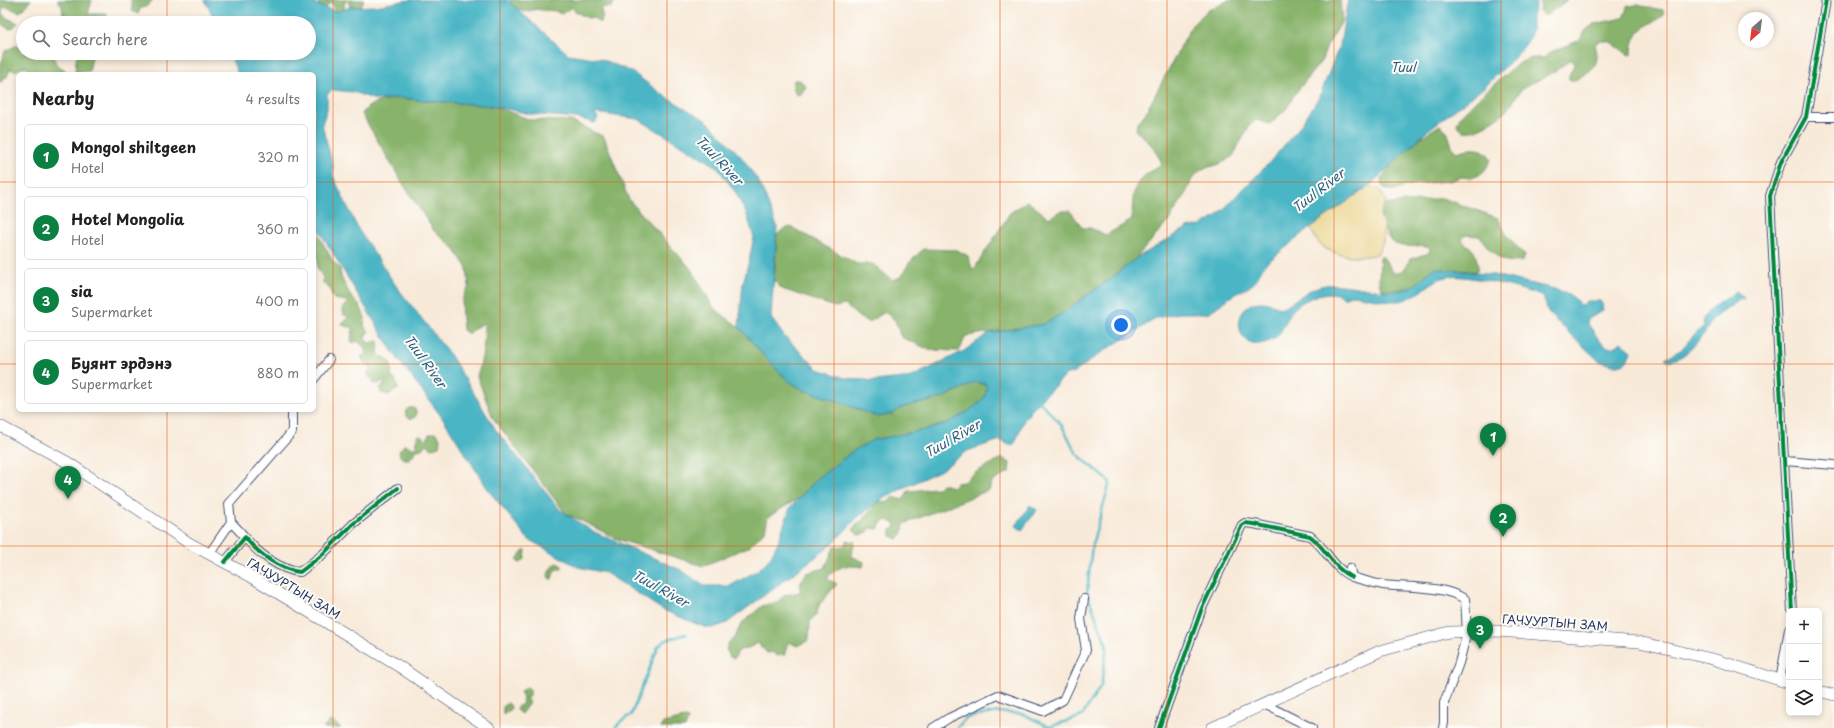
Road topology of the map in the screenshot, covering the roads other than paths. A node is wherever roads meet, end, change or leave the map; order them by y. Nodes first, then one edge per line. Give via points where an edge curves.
1 (1826, 0) edge
2 (1806, 117) junction
3 (1834, 117) edge
4 (329, 360) dead end
5 (316, 376) edge
6 (292, 412) edge
7 (0, 426) edge
8 (1785, 461) junction
9 (1834, 465) edge
10 (398, 488) dead end
11 (231, 522) junction
12 (245, 537) junction
13 (209, 554) junction
14 (225, 562) junction
15 (1350, 568) dead end
16 (1352, 577) junction
17 (1084, 599) dead end
18 (1792, 608) edge
19 (1467, 632) junction
20 (1788, 644) edge
21 (1784, 682) edge
22 (1822, 692) edge
23 (1834, 695) edge
24 (1264, 704) junction
25 (489, 728) edge
26 (933, 728) edge
27 (1158, 728) edge
28 (1212, 728) edge
29 (1312, 728) edge
30 (1443, 728) edge

1 - 2 street
2 - 3 street
2 - 8 street via 1781,162 1770,196
4 - 5 street
6 - 11 street via 292,432 229,504
7 - 13 main road, ГАЧУУРТЫН ЗАМ via 67,462
8 - 9 street
8 - 18 street
10 - 12 street via 300,572 294,572 274,562 252,547
11 - 12 street
11 - 13 street
12 - 14 street
13 - 14 main road, ГАЧУУРТЫН ЗАМ
14 - 25 main road, ГАЧУУРТЫН ЗАМ via 400,667
15 - 16 street
16 - 19 street via 1381,585 1416,587 1456,594 1465,599
16 - 27 street via 1335,566 1318,542 1310,536 1254,524 1242,525 1202,608
17 - 26 street via 1081,619 1086,650 1063,700 1043,712 998,695
19 - 21 main road, ГАЧУУРТЫН ЗАМ via 1498,631 1639,642 1716,660
19 - 24 main road, ГАЧУУРТЫН ЗАМ via 1449,632 1380,651
19 - 30 street via 1444,703
20 - 21 street
22 - 23 main road
24 - 28 main road, ГАЧУУРТЫН ЗАМ
24 - 29 street

